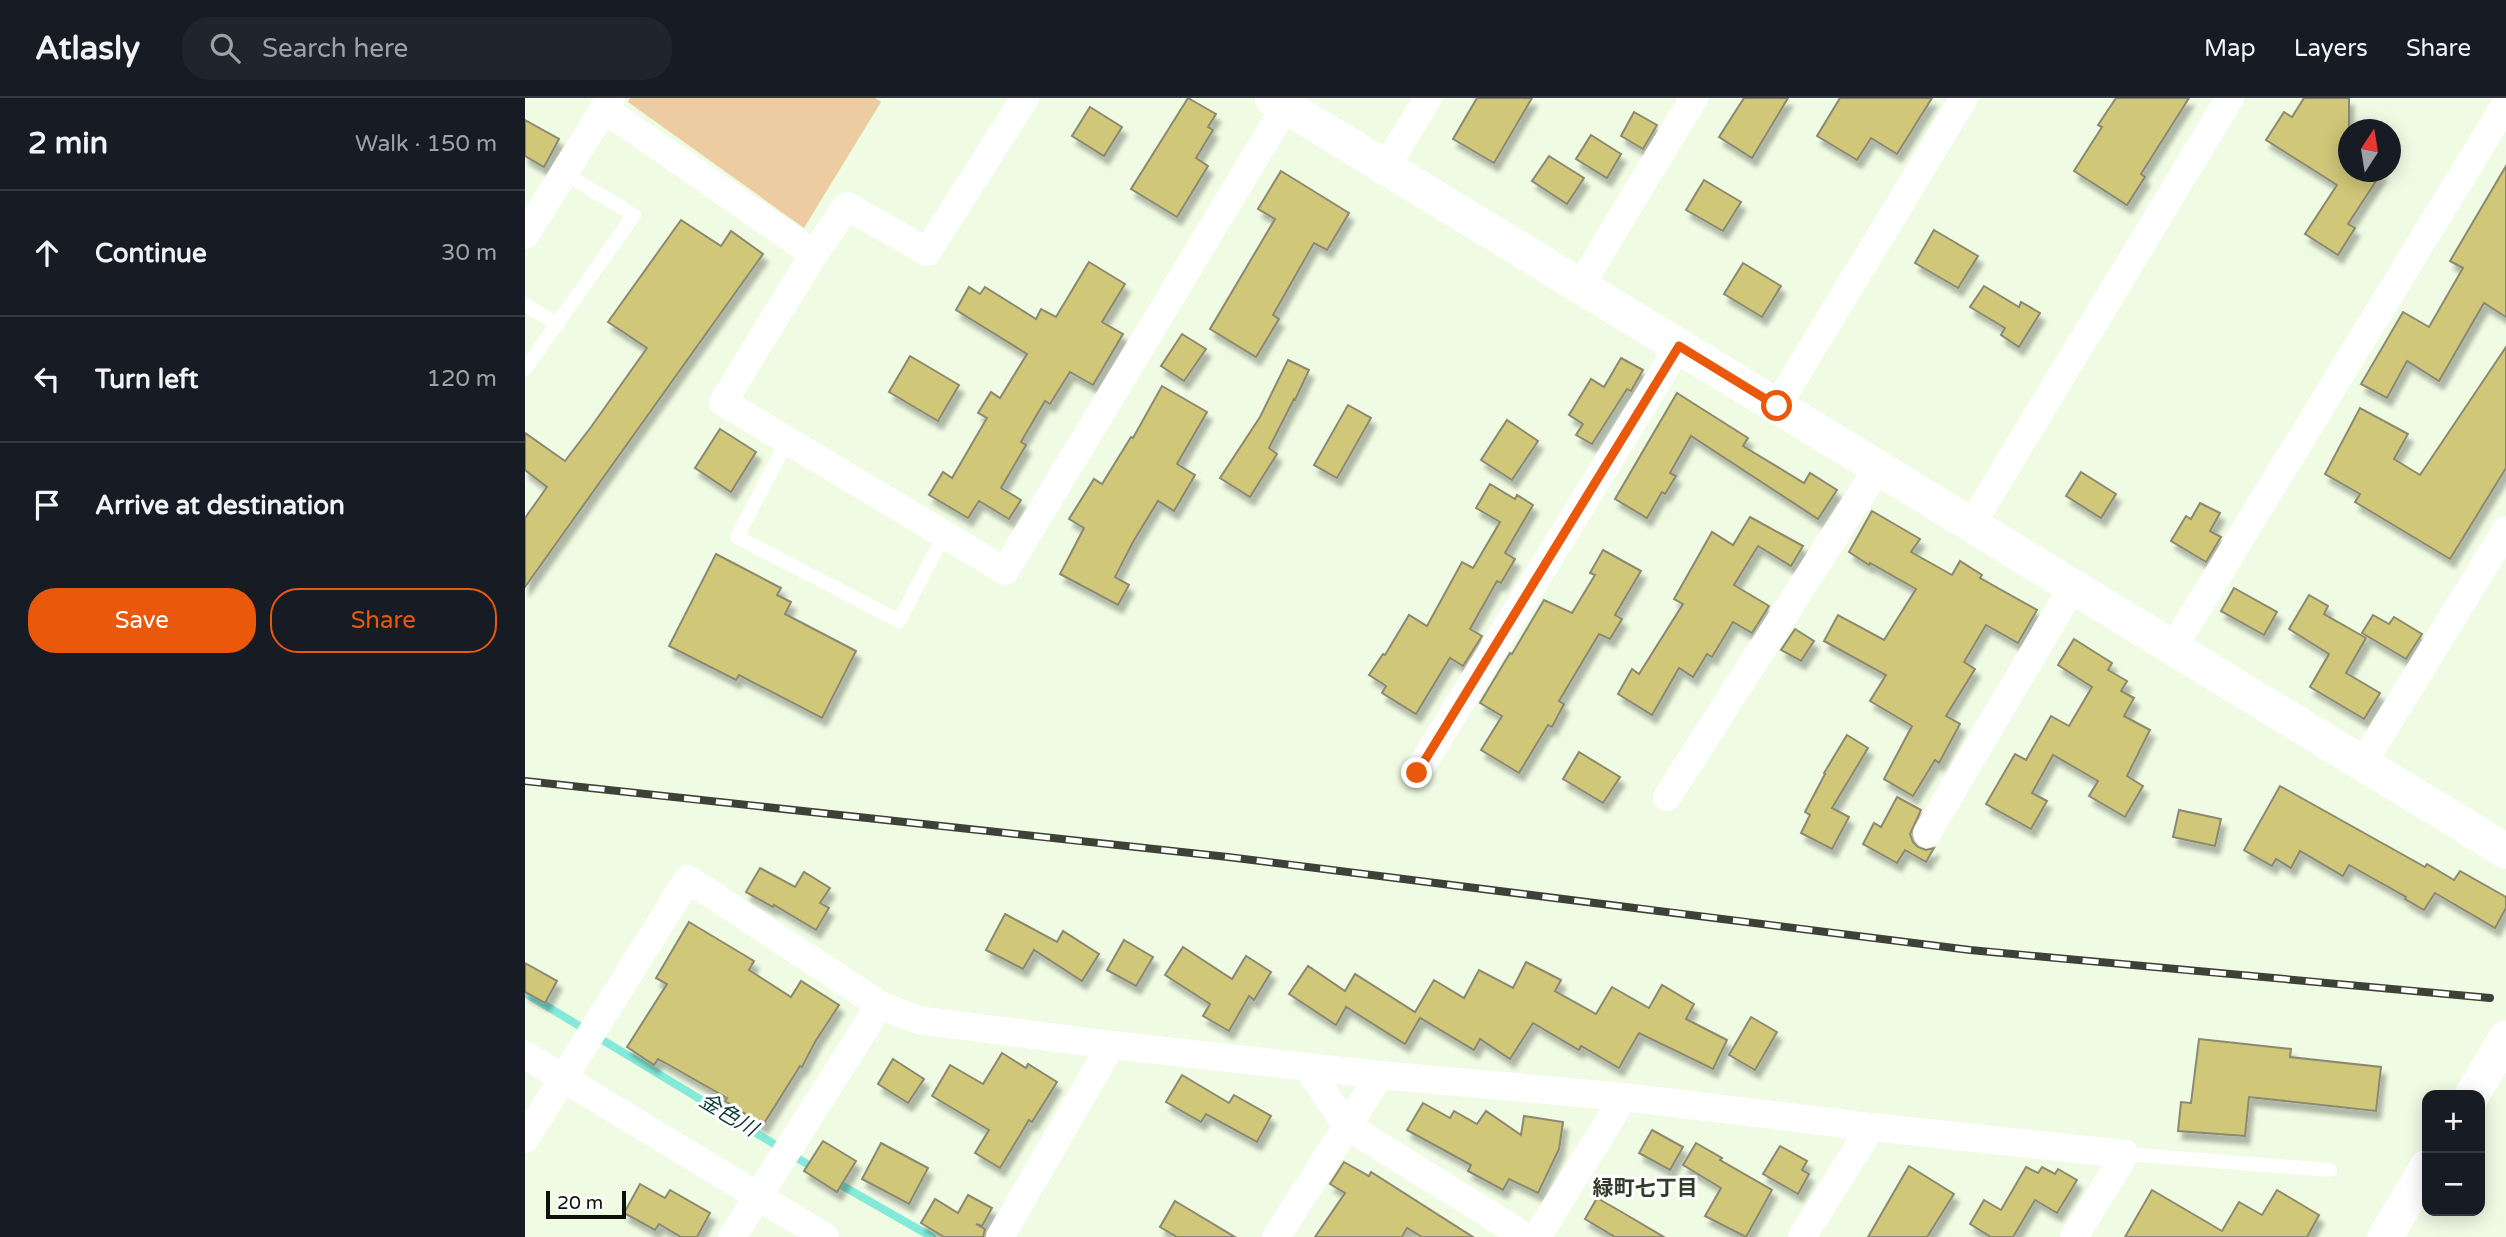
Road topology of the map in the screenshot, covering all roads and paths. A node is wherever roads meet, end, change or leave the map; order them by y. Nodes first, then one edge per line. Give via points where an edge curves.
1 (1025, 98) edge
2 (1428, 98) edge
3 (1694, 98) edge
4 (1965, 98) edge
5 (2230, 98) edge
6 (1279, 102) edge
7 (607, 104) edge
8 (2506, 104) edge
9 (1386, 167) junction
10 (564, 173) junction
11 (525, 235) edge
12 (814, 254) junction
13 (1580, 286) junction
14 (525, 305) edge
15 (558, 324) junction
16 (1679, 346) junction
17 (525, 369) edge
18 (1777, 406) junction
19 (787, 441) junction
20 (1878, 468) junction
21 (1971, 525) junction
22 (2506, 530) edge
23 (944, 534) junction
24 (2073, 586) junction
25 (2173, 648) junction
26 (2363, 763) junction
27 (1417, 773) dead end
28 (1667, 797) dead end
29 (1927, 833) dead end
30 (2506, 851) edge
31 (880, 1005) junction
32 (2506, 1038) edge
33 (1111, 1045) junction
34 (525, 1055) edge
35 (1307, 1067) junction
36 (1380, 1075) junction
37 (562, 1077) junction
38 (2475, 1090) edge
39 (1624, 1097) junction
40 (1347, 1126) junction
41 (1871, 1127) junction
42 (525, 1139) edge
43 (2125, 1154) junction
44 (2330, 1170) dead end
45 (2422, 1175) edge
46 (757, 1196) junction
47 (732, 1237) edge
48 (825, 1237) edge
49 (1000, 1237) edge
50 (1276, 1237) edge
51 (1526, 1237) edge
52 (1537, 1237) edge
53 (1802, 1237) edge
54 (2074, 1237) edge
55 (2385, 1237) edge

1 - 12 street via 927,252 847,205
2 - 9 street
3 - 13 street
4 - 18 street
5 - 21 street
6 - 9 street
6 - 23 street via 1005,571
7 - 10 street
7 - 12 street
8 - 25 street
9 - 13 street
10 - 11 street
10 - 15 lane via 634,215
12 - 19 street via 723,402
13 - 16 street
14 - 15 lane
15 - 17 lane
16 - 18 street
16 - 27 street
18 - 20 street
19 - 23 street
19 - 23 lane via 737,537 899,621
20 - 21 street
20 - 28 street
21 - 24 street
22 - 26 street
24 - 25 street
24 - 29 street
25 - 26 street
26 - 30 street
31 - 33 street via 918,1020
31 - 37 street via 688,879
31 - 46 street
32 - 38 street
33 - 35 street
33 - 49 street
34 - 37 street
35 - 36 street
35 - 40 street
36 - 39 street
36 - 40 street
37 - 42 street
37 - 46 street
39 - 41 street
39 - 52 street
40 - 50 street
40 - 51 street
41 - 43 street
41 - 53 street
43 - 44 lane
43 - 54 street
45 - 55 street
46 - 47 street
46 - 48 street

